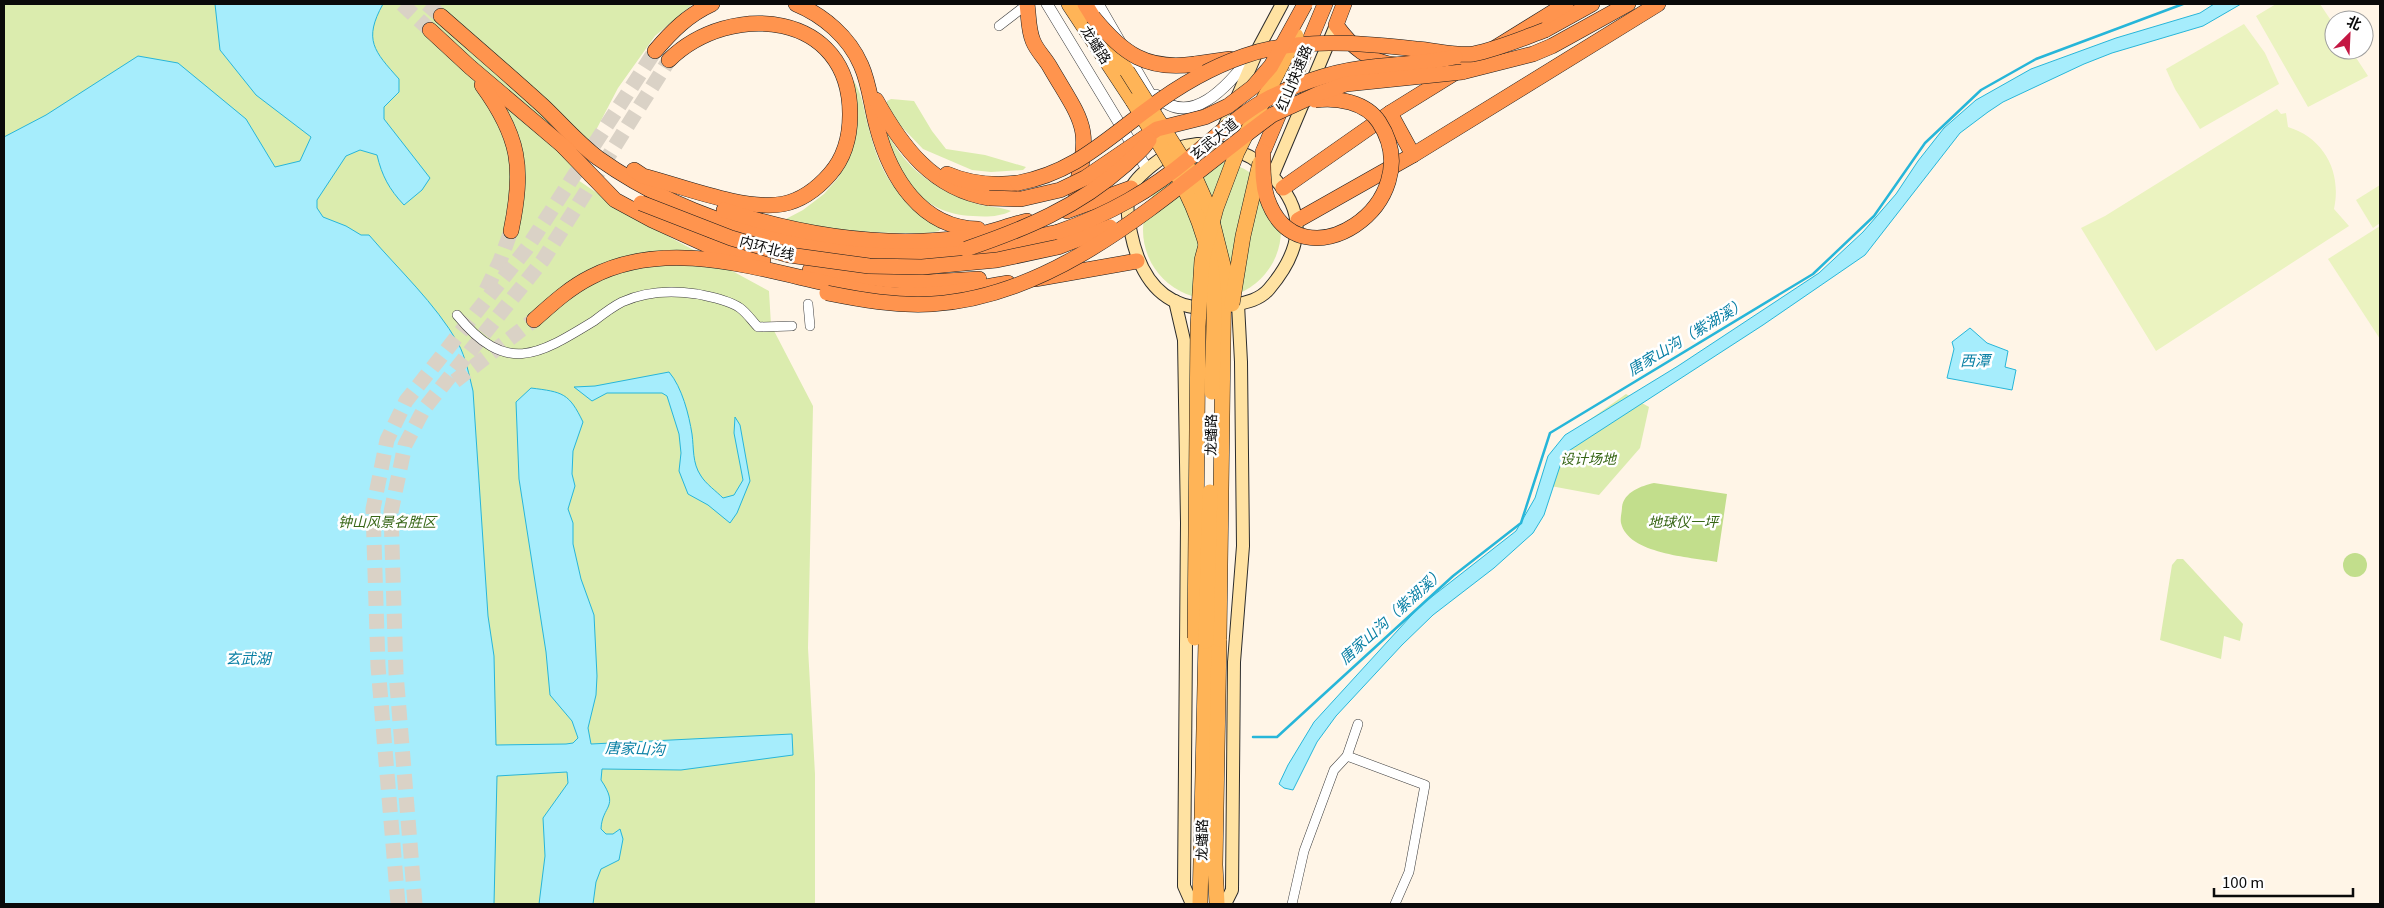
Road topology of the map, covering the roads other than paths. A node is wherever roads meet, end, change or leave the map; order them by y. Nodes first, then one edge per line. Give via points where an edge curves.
1 (712, 4) edge
2 (796, 4) edge
3 (1047, 4) edge
4 (1069, 4) edge
5 (1084, 4) edge
6 (1098, 4) edge
7 (1282, 4) edge
8 (1306, 4) edge
9 (1326, 4) edge
10 (1344, 4) edge
11 (1566, 4) edge
12 (1592, 4) edge
13 (1628, 4) edge
14 (1658, 4) edge
15 (1024, 6) edge
16 (441, 16) tunnel mouth
17 (1336, 25) junction
18 (999, 26) dead end
19 (430, 30) tunnel mouth
20 (1259, 47) junction
21 (655, 51) tunnel mouth
22 (1244, 56) junction
23 (1470, 58) junction
24 (669, 60) tunnel mouth
25 (470, 67) junction
26 (1144, 84) junction
27 (868, 86) junction
28 (1298, 102) junction
29 (543, 106) junction
30 (1390, 112) junction
31 (1157, 129) junction
32 (563, 146) junction
33 (1216, 146) junction
34 (1180, 147) junction
35 (1263, 152) junction
36 (1413, 155) junction
37 (1147, 169) junction
38 (643, 176) junction
39 (1272, 176) junction
40 (1131, 188) junction
41 (1283, 188) junction
42 (986, 191) junction
43 (1160, 202) junction
44 (1054, 215) junction
45 (1298, 220) junction
46 (992, 229) junction
47 (511, 231) tunnel mouth
48 (966, 249) junction
49 (1137, 261) junction
50 (732, 264) junction
51 (1063, 275) junction
52 (1175, 301) junction
53 (808, 304) dead end
54 (1238, 304) junction
55 (457, 315) dead end
56 (534, 320) tunnel mouth
57 (792, 326) dead end
58 (810, 326) dead end
59 (1194, 638) joint
60 (1226, 638) joint
61 (1187, 655) junction
62 (1234, 662) junction
63 (1358, 724) dead end
64 (1347, 756) junction
65 (1208, 878) junction
66 (1192, 904) edge
67 (1200, 904) edge
68 (1217, 904) edge
69 (1225, 904) edge
70 (1292, 904) edge
71 (1395, 904) edge

1 - 21 highway via 677,26
2 - 27 highway via 828,23 846,41 861,64
3 - 37 street, 龙蟠路
4 - 65 main road, 龙蟠路, bridge via 1179,174 1202,228 1210,262 1213,292
5 - 22 highway, bridge via 1112,40 1151,64 1175,67
5 - 65 main road, 龙蟠路, bridge via 1197,182 1209,209 1224,269
6 - 26 street, 龙蟠路
7 - 20 main road
8 - 31 highway, bridge via 1271,66 1239,99 1205,116
8 - 59 main road, bridge via 1296,35 1237,152 1216,208 1202,260 1198,326
9 - 35 highway, 红山快速路, bridge
10 - 17 highway
11 - 23 highway
12 - 23 highway, bridge via 1545,30
13 - 28 highway, 玄武大道, bridge via 1552,46 1512,61 1434,77 1346,84
14 - 36 highway
15 - 18 street
15 - 44 highway via 1033,42 1070,98 1085,136 1083,163 1074,196 1068,206
16 - 29 highway, 内环北线
17 - 23 highway via 1361,54 1389,64 1416,67
17 - 39 main road
19 - 25 highway, 内环北线
20 - 26 street via 1215,96 1202,103 1185,108 1171,106
20 - 33 main road
22 - 23 highway, bridge via 1321,44 1370,44
22 - 42 highway, bridge via 1175,90 1066,168 1030,181
23 - 30 highway
23 - 48 highway, 玄武大道, bridge via 1371,67 1339,72 1304,83 1270,97 1247,112 1146,192 1125,204 1058,232
24 - 38 highway via 698,32 724,18 752,12 794,22 819,38 840,64 850,100 846,150 816,190 783,204 750,204
25 - 32 highway, 内环北线
25 - 47 highway via 500,109 516,151 519,187
26 - 34 street, 龙蟠路
27 - 42 highway via 897,137 935,176 975,195
27 - 46 highway via 884,151 909,195 930,214 953,226
28 - 35 highway, bridge via 1337,99 1359,106 1377,118 1388,138 1392,164 1381,198 1360,223 1345,232 1327,238 1302,235 1290,230 1276,216 1267,198
28 - 43 highway, 玄武大道, bridge via 1260,124
29 - 38 highway
29 - 48 highway, 内环北线 via 596,156 619,172 674,201 755,232 847,250 904,253
30 - 36 highway
30 - 41 highway
31 - 42 highway, bridge via 1070,186 1034,197 1006,199
31 - 44 highway, bridge via 1146,145 1118,170 1086,196
32 - 43 highway, 内环北线, bridge via 613,188 641,204 731,238 789,255 869,266 922,267 997,260 1058,247 1111,227
32 - 51 highway via 615,200 707,245 746,256 850,276 890,280 929,282
33 - 34 main road
33 - 39 main road via 1252,157
34 - 37 main road
35 - 60 main road, bridge via 1243,236 1228,349
36 - 45 highway
37 - 40 main road
38 - 46 highway via 689,198 725,210 827,236 904,241 961,238
39 - 41 main road
40 - 44 highway
40 - 49 main road via 1127,212
41 - 45 main road via 1292,201
43 - 50 highway, bridge via 1104,240 1031,280 951,302 913,305 877,302 774,281
44 - 46 highway
44 - 48 highway, bridge
45 - 54 main road via 1295,247 1280,276 1266,292 1252,301
49 - 51 highway
49 - 52 main road via 1159,291
50 - 51 highway via 895,295 930,295
50 - 56 highway via 663,258 626,264 591,276
52 - 54 main road via 1208,310
52 - 61 main road via 1184,340
53 - 58 street
54 - 62 main road via 1243,546
55 - 57 street via 472,333 504,353 517,355 558,344 622,302 659,292 680,291 739,307 758,327
59 - 61 main road
60 - 62 main road
61 - 66 main road via 1184,886
62 - 69 main road via 1232,890
63 - 64 street
64 - 70 street via 1334,770 1304,851
64 - 71 street via 1425,785 1409,872
65 - 67 main road, 龙蟠路
65 - 68 main road, 龙蟠路

